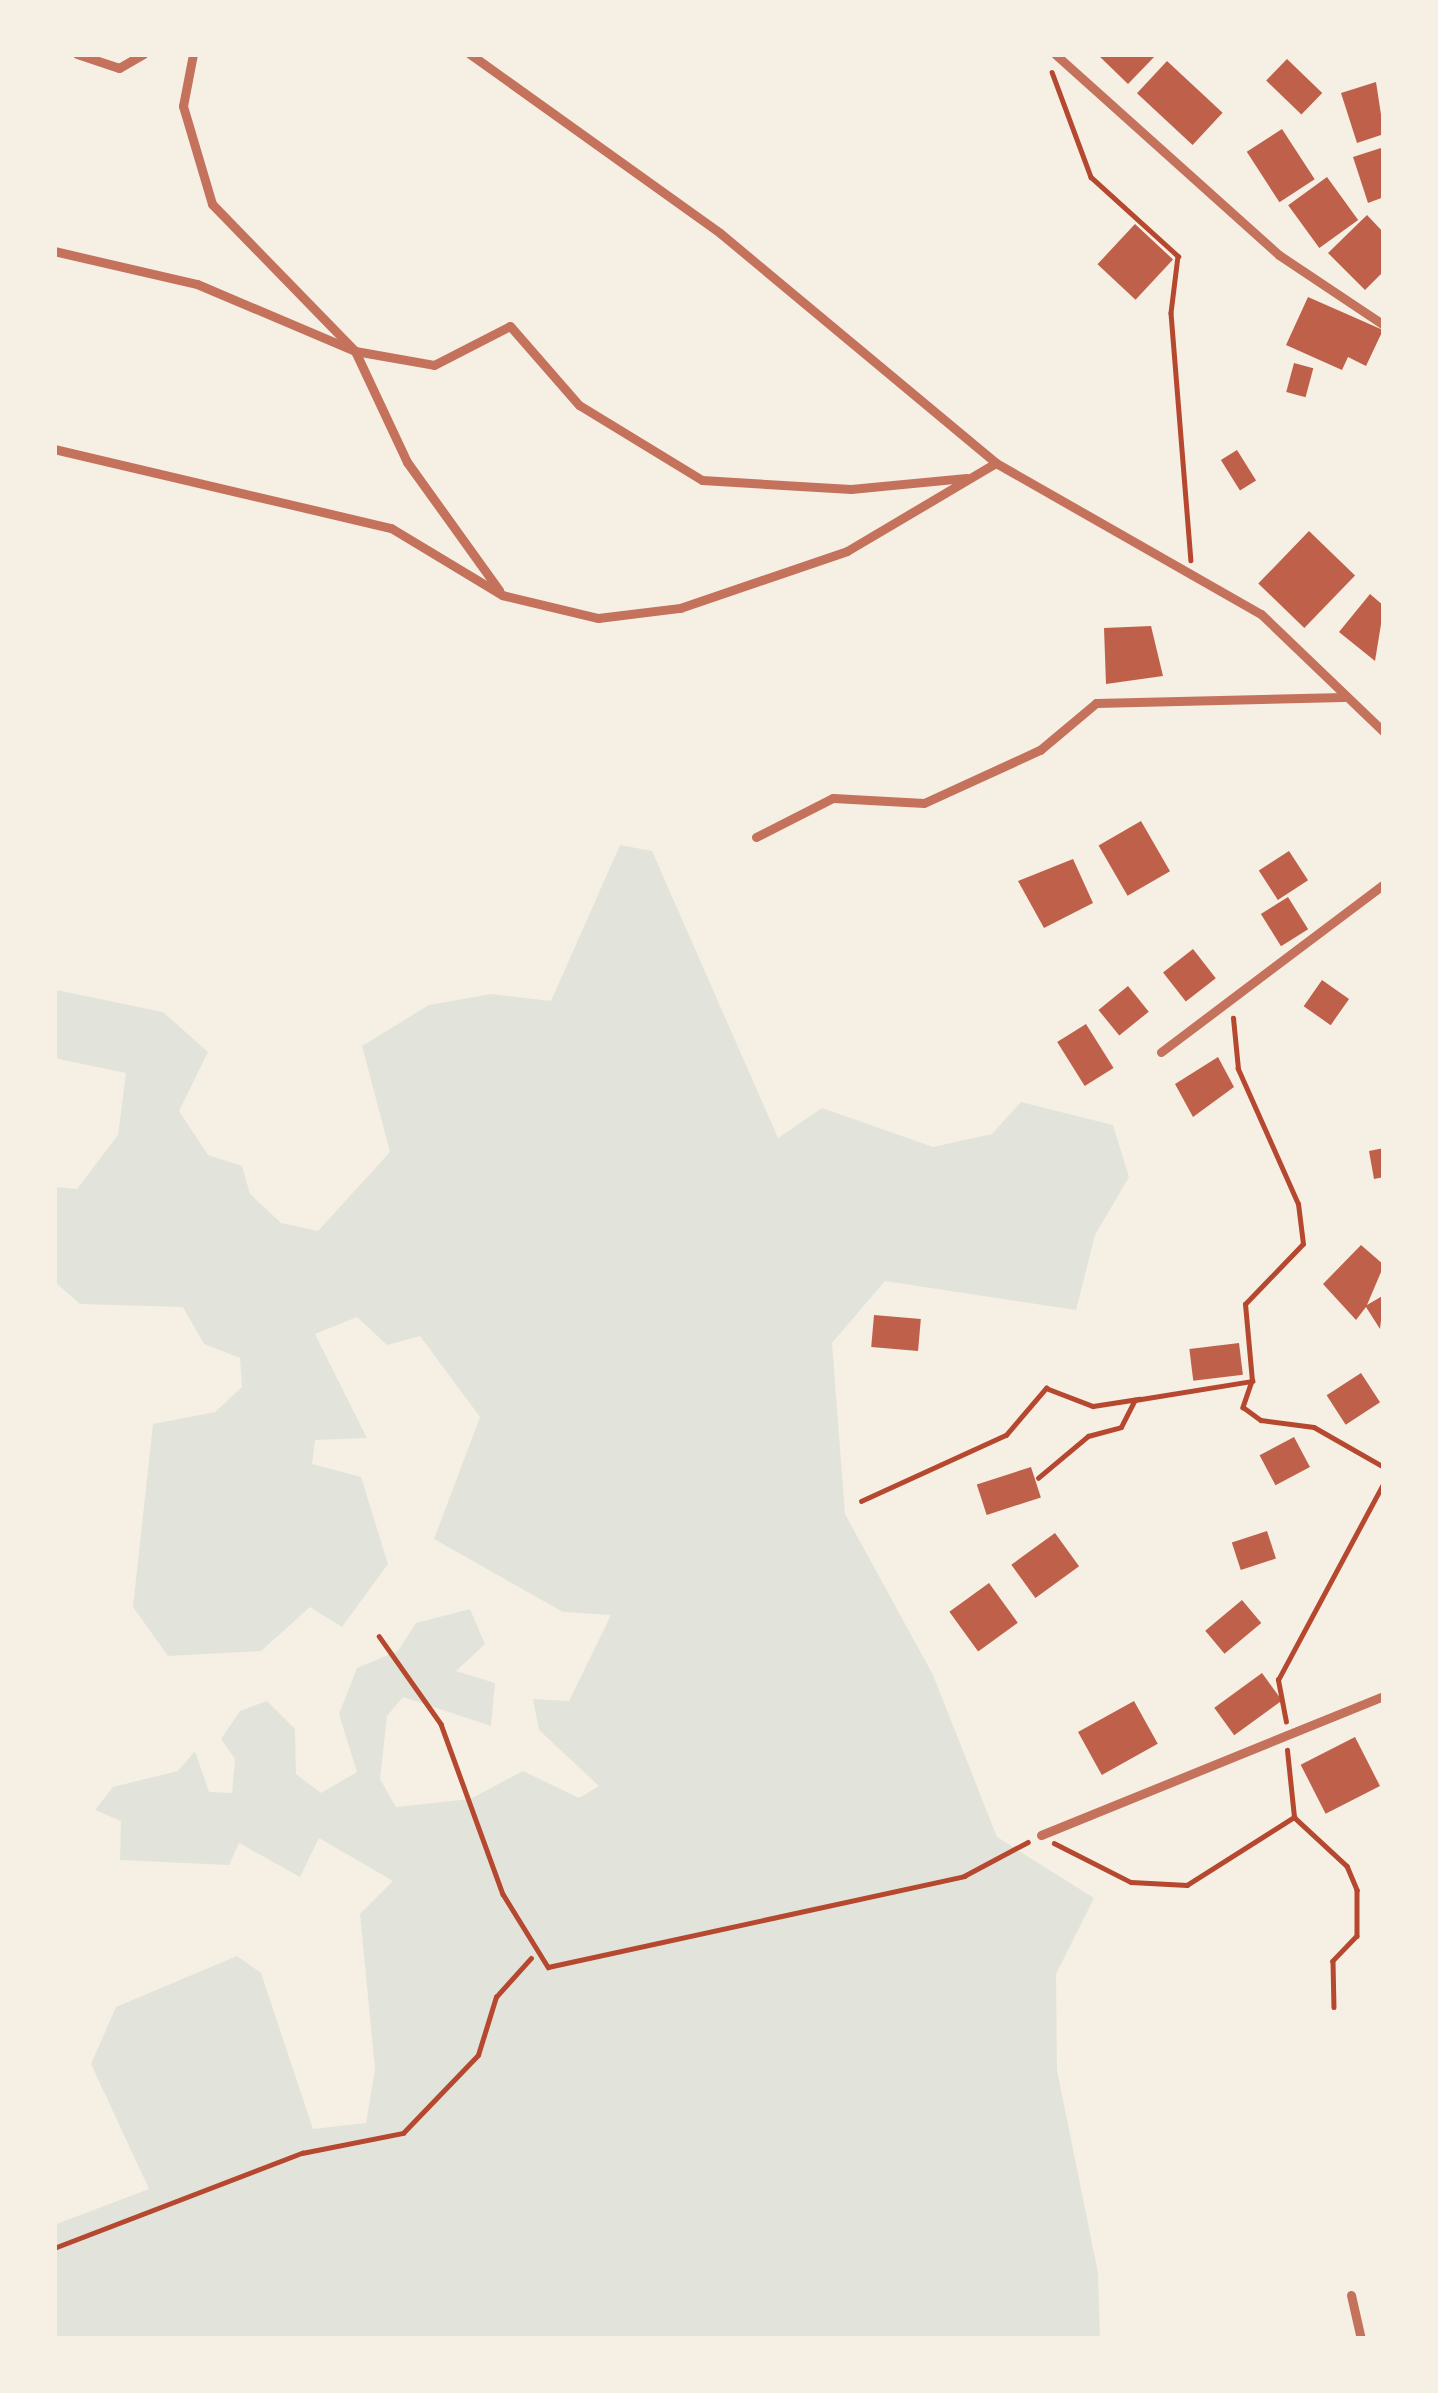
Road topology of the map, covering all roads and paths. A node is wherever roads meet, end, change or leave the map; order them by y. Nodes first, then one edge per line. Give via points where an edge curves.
1 (77, 54) edge
2 (143, 54) edge
3 (193, 54) edge
4 (470, 54) edge
5 (1046, 54) edge
6 (1055, 54) edge
7 (54, 251) edge
8 (1384, 325) edge
9 (355, 351) junction
10 (54, 449) edge
11 (996, 463) junction
12 (971, 478) junction
13 (1192, 566) junction
14 (502, 595) junction
15 (1344, 697) junction
16 (1384, 732) edge
17 (756, 837) dead end
18 (1384, 884) edge
19 (1237, 995) junction
20 (1161, 1052) dead end
21 (1252, 1381) junction
22 (1138, 1399) junction
23 (1384, 1467) edge
24 (1038, 1478) dead end
25 (1384, 1483) edge
26 (861, 1501) dead end
27 (379, 1636) dead end
28 (1384, 1696) edge
29 (1284, 1741) junction
30 (1294, 1817) junction
31 (1041, 1835) junction
32 (532, 1957) junction
33 (1334, 2007) dead end
34 (54, 2248) edge
35 (1351, 2295) dead end
36 (1361, 2339) edge

1 - 2 street via 119,68
3 - 9 street via 183,106 212,204
4 - 11 street via 720,233
5 - 13 path via 1090,177 1178,256 1172,334
6 - 8 street via 1279,256
7 - 9 street via 197,284
9 - 12 street via 434,365 510,326 579,405 701,480 851,489
9 - 14 street via 407,463
10 - 14 street via 391,528
11 - 12 street
11 - 13 street
12 - 14 street via 847,550 680,608 598,618
13 - 15 street
15 - 16 street
15 - 17 street via 1096,703 1040,749 924,802 833,798
18 - 19 street
19 - 20 street
19 - 21 path via 1238,1069 1298,1204 1304,1244 1245,1304
21 - 22 path
21 - 23 path via 1244,1407 1261,1420 1314,1427
22 - 24 path via 1121,1427 1088,1436
22 - 26 path via 1093,1406 1046,1388 1006,1435
25 - 29 path via 1279,1680
27 - 32 path via 440,1724
28 - 29 street
29 - 30 path
29 - 31 street
30 - 31 path via 1187,1885 1131,1882
30 - 33 path via 1348,1866 1357,1890 1358,1936 1334,1961
31 - 32 path via 964,1876 580,1968
32 - 34 path via 503,1984 478,2055 403,2133 302,2152
35 - 36 street

